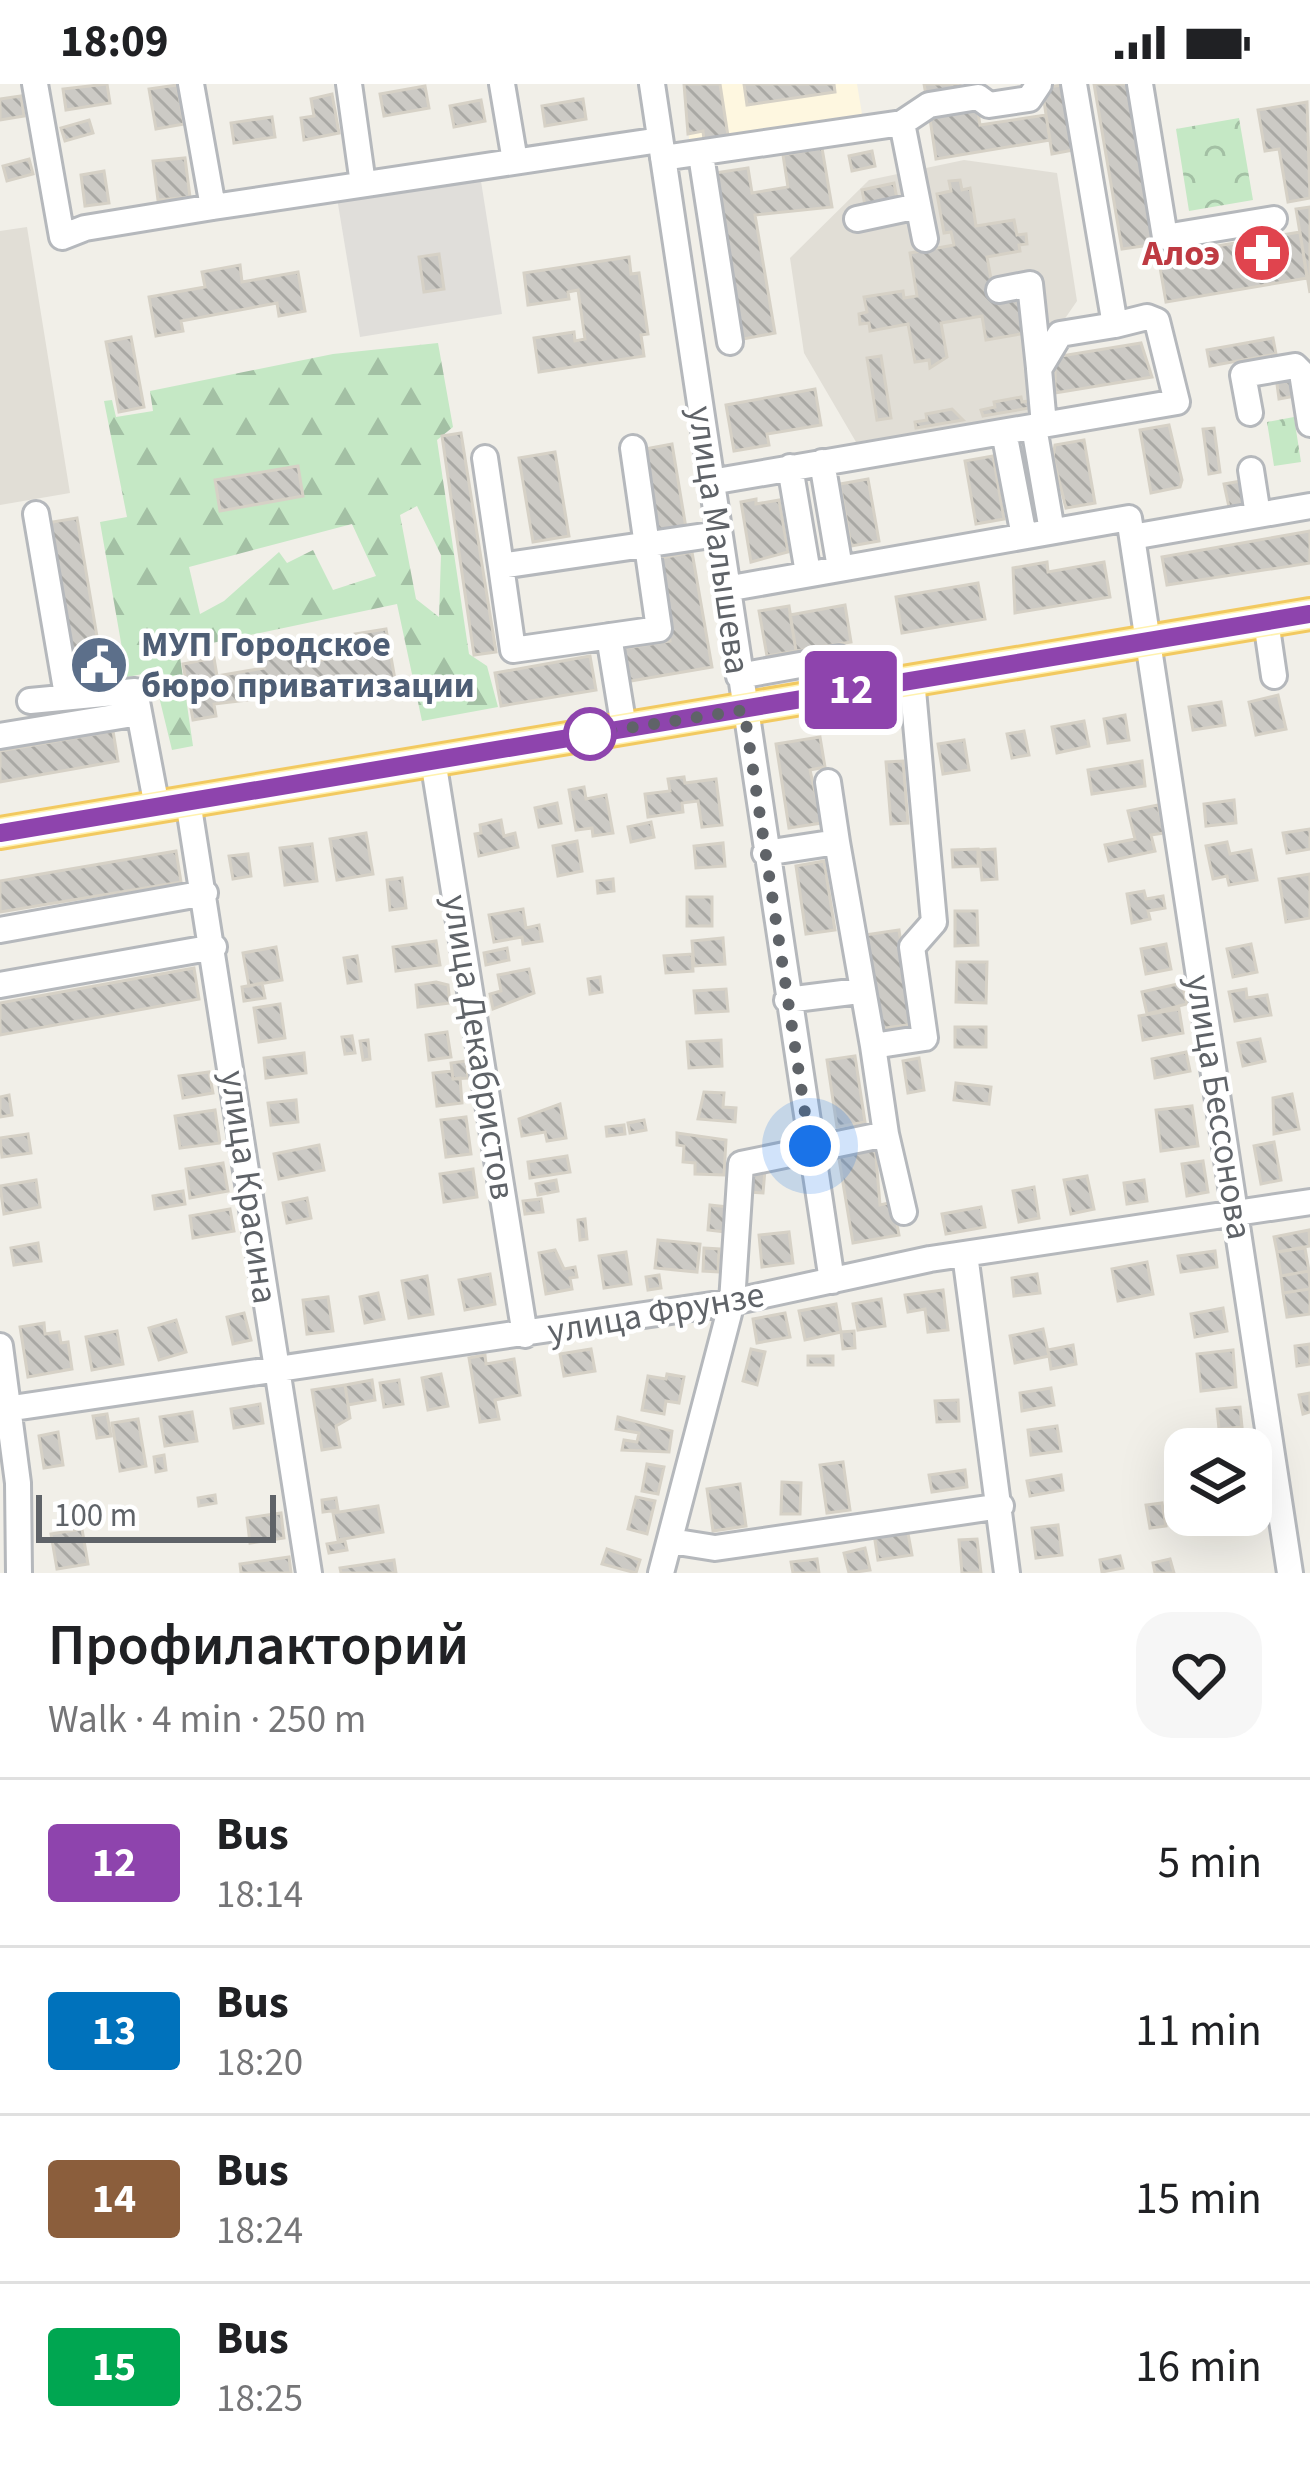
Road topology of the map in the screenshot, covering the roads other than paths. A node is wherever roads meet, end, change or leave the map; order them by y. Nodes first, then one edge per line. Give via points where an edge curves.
1 (35, 84) edge
2 (191, 84) edge
3 (349, 84) edge
4 (502, 84) edge
5 (652, 84) edge
6 (1039, 84) edge
7 (1074, 84) edge
8 (1140, 84) edge
9 (902, 123) junction
10 (662, 149) junction
11 (701, 155) junction
12 (515, 161) junction
13 (363, 184) junction
14 (918, 206) junction
15 (213, 207) junction
16 (857, 219) dead end
17 (1274, 219) dead end
18 (925, 238) dead end
19 (717, 257) junction
20 (679, 263) junction
21 (999, 290) dead end
22 (1115, 325) junction
23 (730, 342) dead end
24 (1039, 369) junction
25 (1306, 372) edge
26 (1250, 413) dead end
27 (1310, 424) edge
28 (1039, 426) junction
29 (1004, 432) junction
30 (633, 448) dead end
31 (485, 458) dead end
32 (822, 462) junction
33 (790, 467) junction
34 (1251, 470) dead end
35 (711, 482) junction
36 (1310, 506) edge
37 (35, 514) dead end
38 (1258, 515) junction
39 (1052, 532) junction
40 (718, 534) junction
41 (1024, 536) junction
42 (1132, 537) junction
43 (647, 544) junction
44 (501, 566) junction
45 (840, 568) junction
46 (808, 573) junction
47 (726, 589) junction
48 (1310, 614) edge
49 (1266, 621) junction
50 (609, 636) junction
51 (1148, 641) junction
52 (839, 658) dead end
53 (739, 676) junction
54 (1274, 676) dead end
55 (912, 679) junction
56 (67, 695) junction
57 (30, 701) dead end
58 (744, 710) junction
59 (139, 713) junction
60 (624, 728) junction
61 (0, 736) edge
62 (433, 760) junction
63 (828, 782) dead end
64 (188, 801) junction
65 (157, 807) junction
66 (0, 833) edge
67 (837, 842) junction
68 (765, 853) junction
69 (205, 892) junction
70 (0, 930) edge
71 (214, 947) junction
72 (0, 985) edge
73 (859, 991) junction
74 (788, 1000) junction
75 (872, 1046) junction
76 (886, 1134) junction
77 (810, 1146) junction
78 (1310, 1202) edge
79 (904, 1212) dead end
80 (1236, 1214) junction
81 (965, 1254) junction
82 (832, 1281) junction
83 (732, 1302) junction
84 (524, 1334) junction
85 (0, 1346) edge
86 (276, 1373) junction
87 (3, 1410) edge
88 (9, 1485) edge
89 (1001, 1506) junction
90 (671, 1540) junction
91 (20, 1573) edge
92 (309, 1573) edge
93 (661, 1573) edge
94 (1007, 1573) edge
95 (1290, 1573) edge

1 - 15 street via 62,237
2 - 15 street
3 - 13 street
4 - 12 street
5 - 10 street, улица Малышева
6 - 9 street via 1029,99 929,105
7 - 22 street
8 - 17 street via 1165,237
9 - 11 street
9 - 14 street
10 - 11 street
10 - 12 street
10 - 20 street, улица Малышева
11 - 19 street
12 - 13 street
13 - 15 street
14 - 16 street
14 - 18 street
19 - 20 street
19 - 23 street
20 - 35 street, улица Малышева
21 - 24 street via 1030,284
22 - 24 street via 1060,334
22 - 28 street via 1156,321 1178,402
24 - 28 street
25 - 26 street via 1295,366 1243,375
25 - 27 street
28 - 29 street
28 - 39 street
29 - 32 street
29 - 41 street
30 - 43 street
31 - 44 street
32 - 33 street
32 - 45 street
33 - 35 street
33 - 46 street
34 - 38 street
35 - 40 street, улица Малышева
36 - 38 street
37 - 56 street
38 - 42 street
39 - 41 street
39 - 42 street via 1129,518
40 - 43 street
40 - 47 street, улица Малышева
41 - 45 street
42 - 51 street, улица Бессонова
43 - 44 street
43 - 50 street via 659,629
44 - 50 street via 513,650
45 - 46 street
46 - 47 street
47 - 53 street, улица Малышева
48 - 49 main road
49 - 51 main road
49 - 54 street
50 - 60 street
51 - 55 main road
51 - 80 street, улица Бессонова
52 - 53 street
53 - 58 street, улица Малышева
55 - 58 main road
55 - 75 street via 934,922 912,947 926,1038
56 - 57 street
56 - 59 street via 135,691
58 - 60 main road
58 - 68 street, улица Малышева
59 - 61 street
59 - 65 street
60 - 62 main road
62 - 64 main road
62 - 84 street, улица Декабристов
63 - 67 street
64 - 65 main road
64 - 69 street, улица Красина
65 - 66 main road
67 - 68 street
67 - 73 street
68 - 74 street, улица Малышева
69 - 70 street
69 - 71 street, улица Красина
71 - 72 street
71 - 86 street, улица Красина
73 - 74 street
73 - 75 street
74 - 77 street, улица Малышева
75 - 76 street
76 - 77 street
76 - 79 street
77 - 82 street, улица Малышева
77 - 83 street via 741,1164
78 - 80 street, улица Фрунзе
80 - 81 street, улица Фрунзе
80 - 95 street, улица Бессонова
81 - 82 street, улица Фрунзе
81 - 89 street
82 - 83 street, улица Фрунзе
83 - 84 street, улица Фрунзе
83 - 90 street
84 - 86 street, улица Фрунзе
85 - 87 street
86 - 87 street, улица Фрунзе
86 - 92 street, улица Красина
87 - 88 street
88 - 91 street
89 - 90 street via 715,1548
89 - 94 street
90 - 93 street

